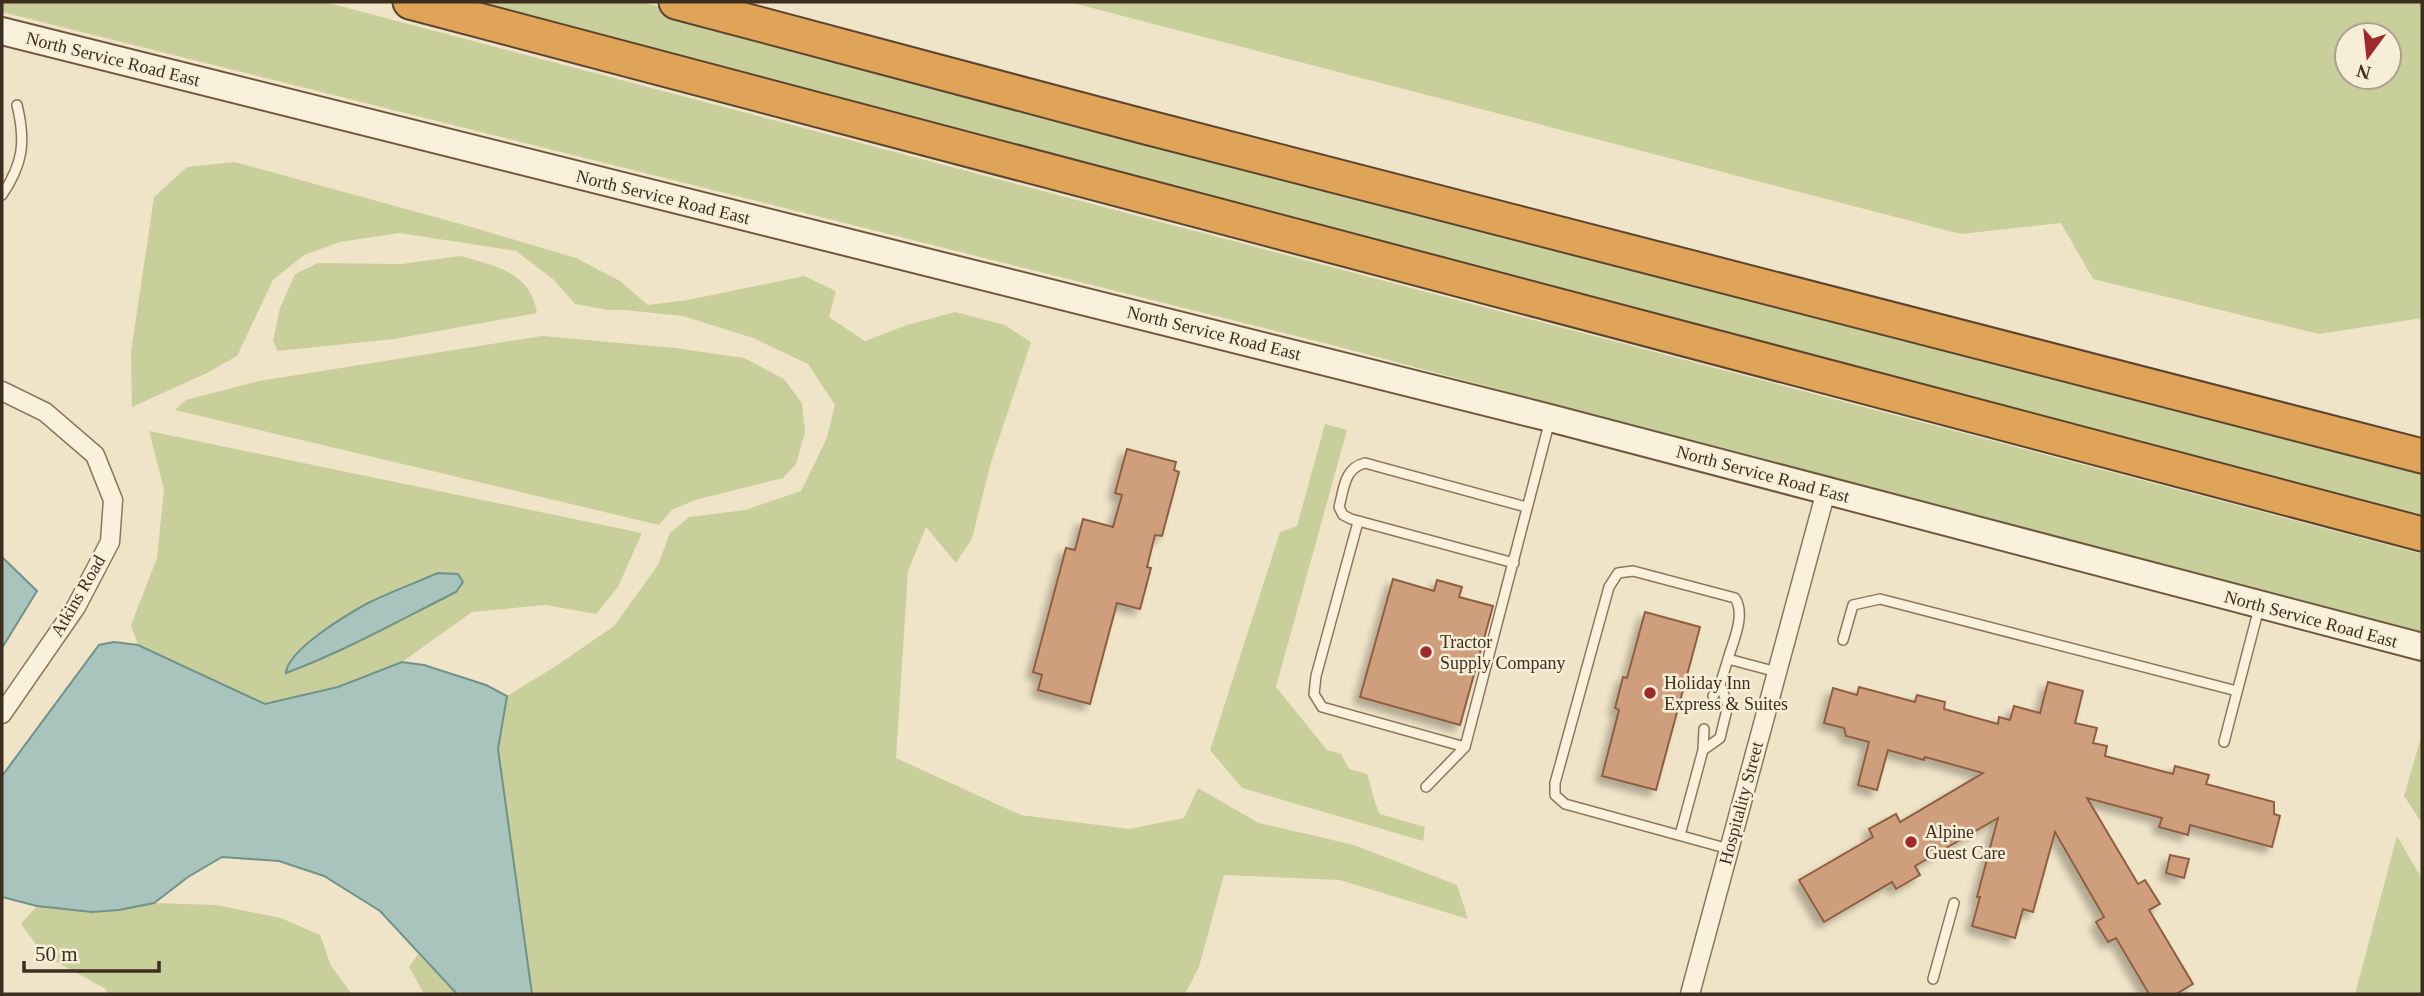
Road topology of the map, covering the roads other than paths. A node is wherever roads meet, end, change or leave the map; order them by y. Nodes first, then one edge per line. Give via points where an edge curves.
1 (410, 2) edge
2 (677, 2) edge
3 (2, 31) edge
4 (17, 105) dead end
5 (2, 195) edge
6 (2, 391) edge
7 (1550, 418) junction
8 (2422, 456) edge
9 (1826, 491) junction
10 (1526, 507) junction
11 (1358, 522) junction
12 (2422, 534) edge
13 (1514, 563) junction
14 (2259, 605) junction
15 (1843, 640) dead end
16 (2422, 648) edge
17 (1728, 659) junction
18 (1777, 672) junction
19 (1720, 685) junction
20 (2237, 691) junction
21 (1713, 696) dead end
22 (2, 714) edge
23 (1704, 729) dead end
24 (2224, 741) dead end
25 (1465, 747) junction
26 (1703, 750) junction
27 (1426, 787) dead end
28 (1680, 835) junction
29 (1729, 849) junction
30 (1954, 903) dead end
31 (1933, 979) dead end
32 (1690, 994) edge

1 - 12 highway
2 - 8 highway
3 - 7 street, North Service Road East
4 - 5 lane via 22,152
6 - 22 street, Atkins Road via 45,412 94,455 113,500 110,542 76,607
7 - 9 street, North Service Road East
7 - 10 lane
9 - 14 street, North Service Road East
9 - 18 street, Hospitality Street
10 - 11 lane via 1365,463 1349,471 1339,507 1343,515
10 - 13 lane
11 - 13 lane
11 - 25 lane via 1314,694 1322,707
13 - 25 lane
14 - 16 street, North Service Road East
14 - 20 lane
15 - 20 lane via 1853,605 1880,599
17 - 18 lane
17 - 19 lane
17 - 28 lane via 1741,614 1735,598 1633,571 1618,573 1609,587 1555,783 1556,795 1565,804
18 - 29 street, Hospitality Street
19 - 21 lane
19 - 26 lane via 1728,705 1720,738
20 - 24 lane
23 - 26 lane
25 - 27 lane
26 - 28 lane
28 - 29 lane
29 - 32 street, Hospitality Street
30 - 31 lane

